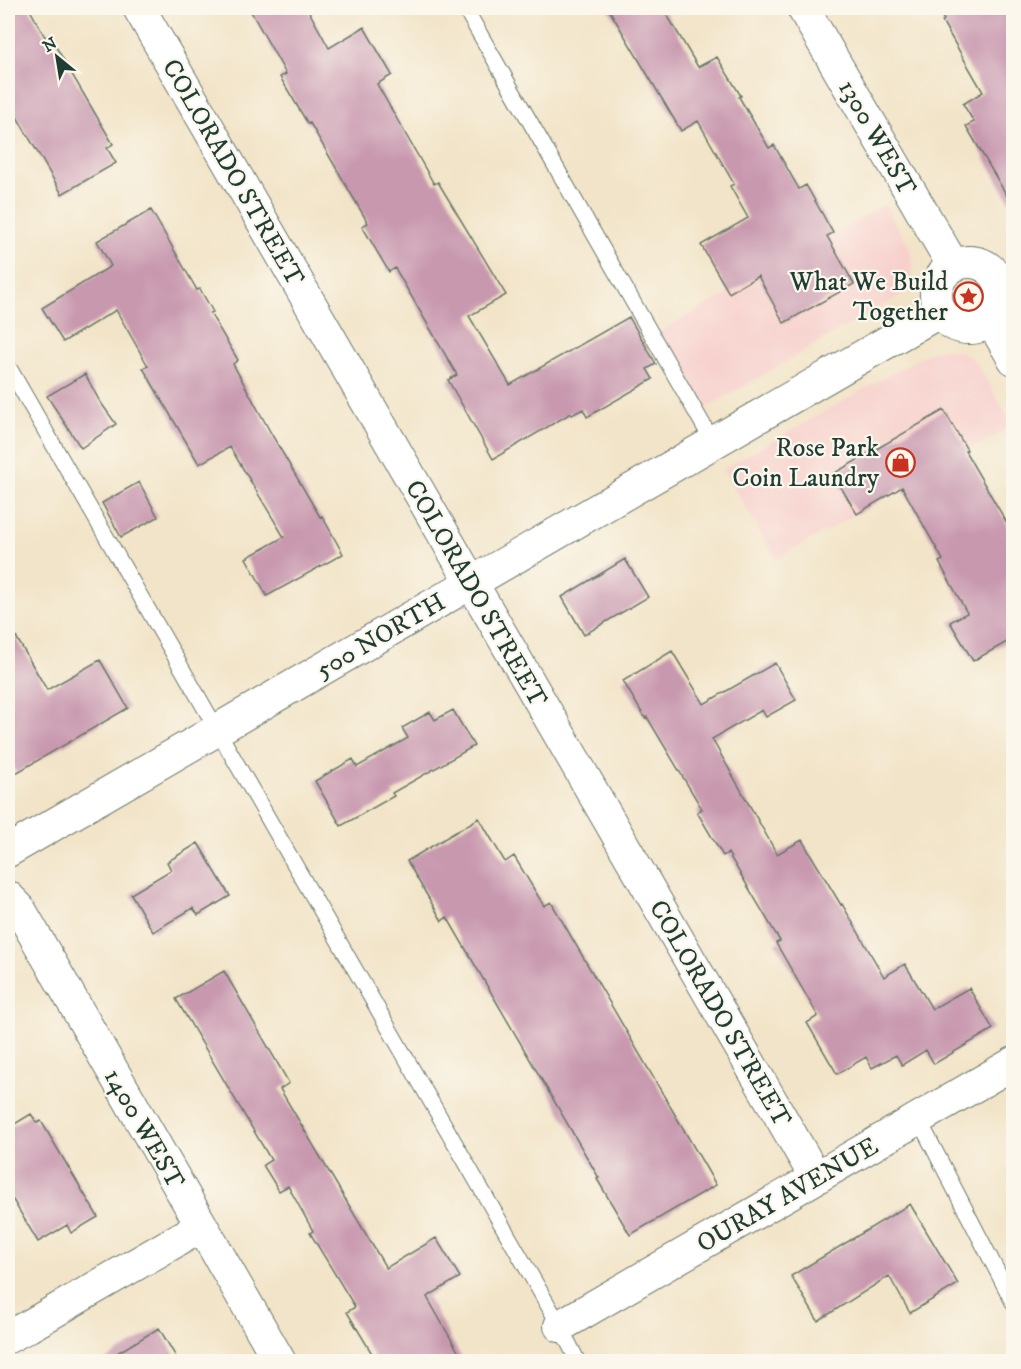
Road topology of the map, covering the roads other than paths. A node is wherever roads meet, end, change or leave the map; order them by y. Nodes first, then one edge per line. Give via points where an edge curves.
1 (139, 8) edge
2 (465, 8) edge
3 (804, 8) edge
4 (953, 265) junction
5 (1005, 273) edge
6 (939, 312) junction
7 (991, 320) junction
8 (1014, 359) edge
9 (8, 366) edge
10 (713, 442) junction
11 (471, 582) junction
12 (217, 729) junction
13 (8, 851) edge
14 (8, 897) edge
15 (1014, 1063) edge
16 (918, 1118) junction
17 (816, 1178) junction
18 (202, 1226) junction
19 (1014, 1304) edge
20 (560, 1326) junction
21 (8, 1337) edge
22 (280, 1362) edge
23 (578, 1362) edge

1 - 11 street, COLORADO STREET
2 - 10 lane
3 - 4 street, 1300 WEST
4 - 5 street via 970,261
4 - 6 street via 937,286
5 - 7 street via 1002,299
6 - 7 street via 962,328 974,328
6 - 10 street, 500 NORTH
7 - 8 street
9 - 12 lane
10 - 11 street, 500 NORTH
11 - 12 street, 500 NORTH
11 - 17 street, COLORADO STREET
12 - 13 street, 500 NORTH
12 - 20 lane
14 - 18 street, 1400 WEST via 19,908
15 - 16 street, OURAY AVENUE
16 - 17 street, OURAY AVENUE
16 - 19 lane
17 - 20 street, OURAY AVENUE
18 - 21 street
18 - 22 street, 1400 WEST
20 - 23 lane

